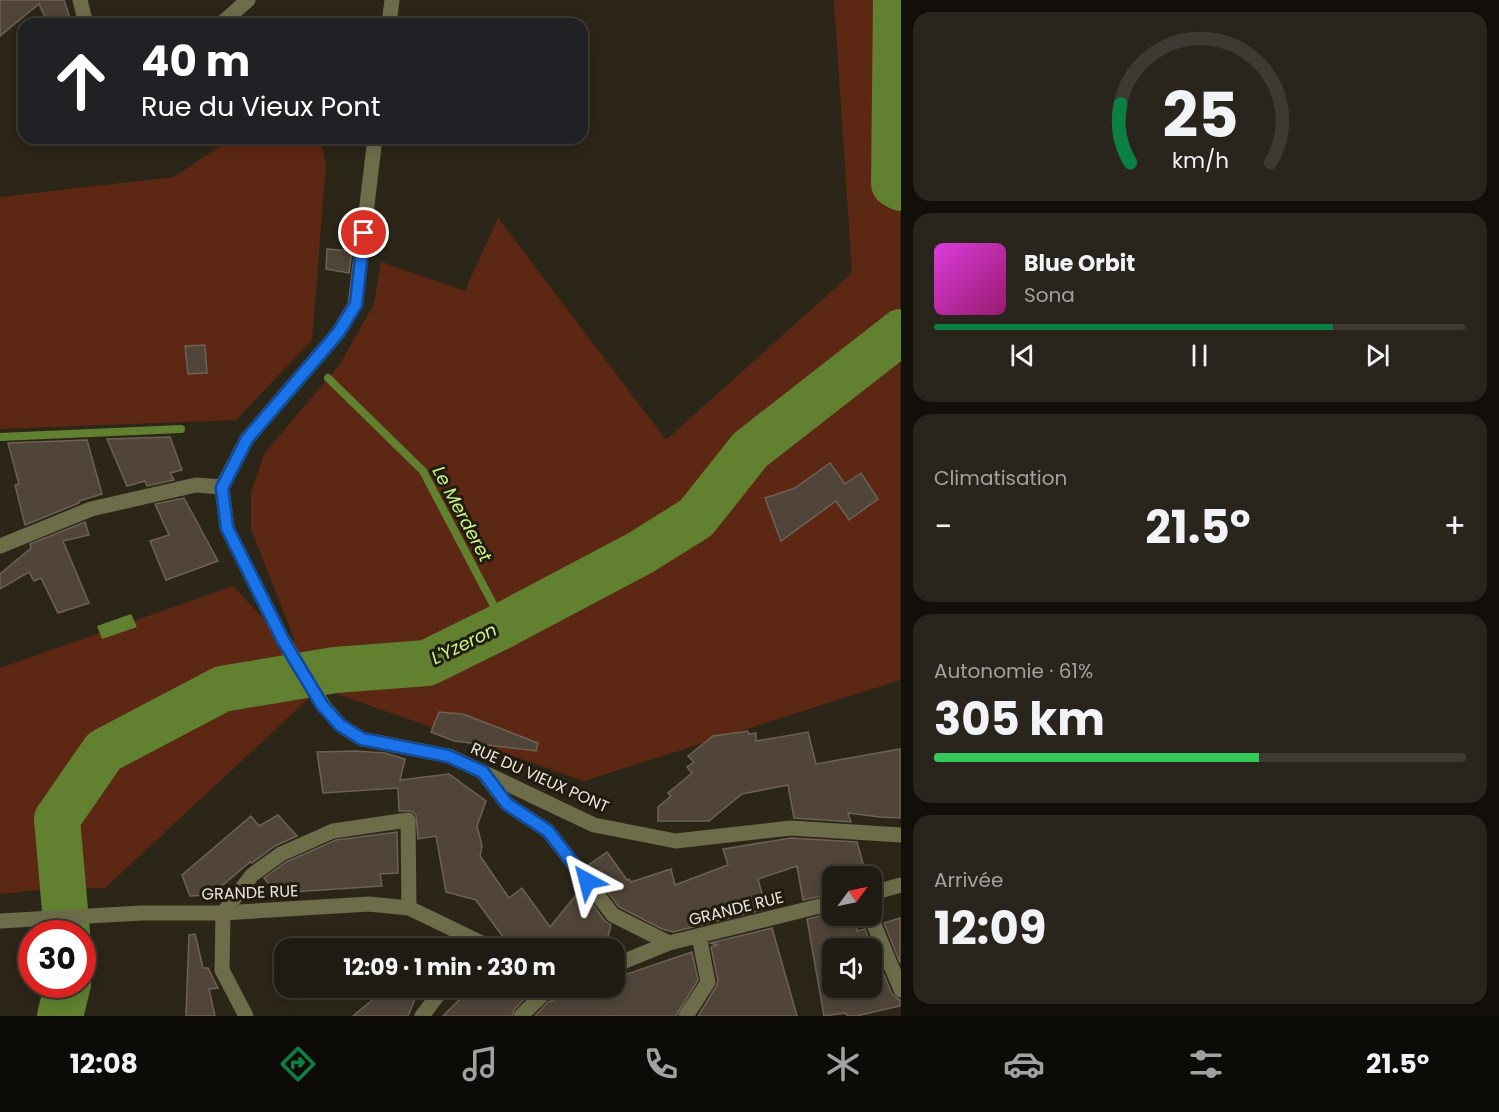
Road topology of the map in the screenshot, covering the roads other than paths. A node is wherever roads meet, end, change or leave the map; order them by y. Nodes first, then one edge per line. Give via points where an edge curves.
1 (80, 0) edge
2 (248, 0) edge
3 (392, 0) edge
4 (84, 18) edge
5 (228, 18) edge
6 (390, 18) edge
7 (374, 144) edge
8 (222, 488) junction
9 (0, 546) edge
10 (483, 772) junction
11 (900, 836) edge
12 (900, 885) edge
13 (882, 890) edge
14 (822, 905) edge
15 (409, 908) junction
16 (223, 913) junction
17 (0, 921) edge
18 (874, 926) edge
19 (699, 936) junction
20 (467, 938) edge
21 (669, 943) junction
22 (625, 961) edge
23 (900, 990) edge
24 (436, 998) edge
25 (539, 998) edge
26 (246, 1016) edge
27 (422, 1016) edge
28 (521, 1016) edge
29 (686, 1016) edge

1 - 4 street
2 - 5 street
3 - 6 street
7 - 8 street via 356,304 338,333 247,439
8 - 9 street via 196,485 91,509
8 - 10 street, RUE DU VIEUX PONT via 227,528 283,640 322,705 340,725 362,739 448,756
10 - 11 street, RUE DU VIEUX PONT via 594,825 676,842 791,828
10 - 21 street via 507,804 548,831 613,915
12 - 13 street
14 - 19 street, GRANDE RUE
15 - 16 street, GRANDE RUE via 369,904
15 - 16 street via 408,820 333,831 281,854 252,874
15 - 20 street, GRANDE RUE
16 - 17 street, GRANDE RUE
16 - 26 street via 222,970
18 - 23 street
19 - 21 street, GRANDE RUE
19 - 29 street via 708,982
21 - 22 street, GRANDE RUE
24 - 27 street
25 - 28 street

